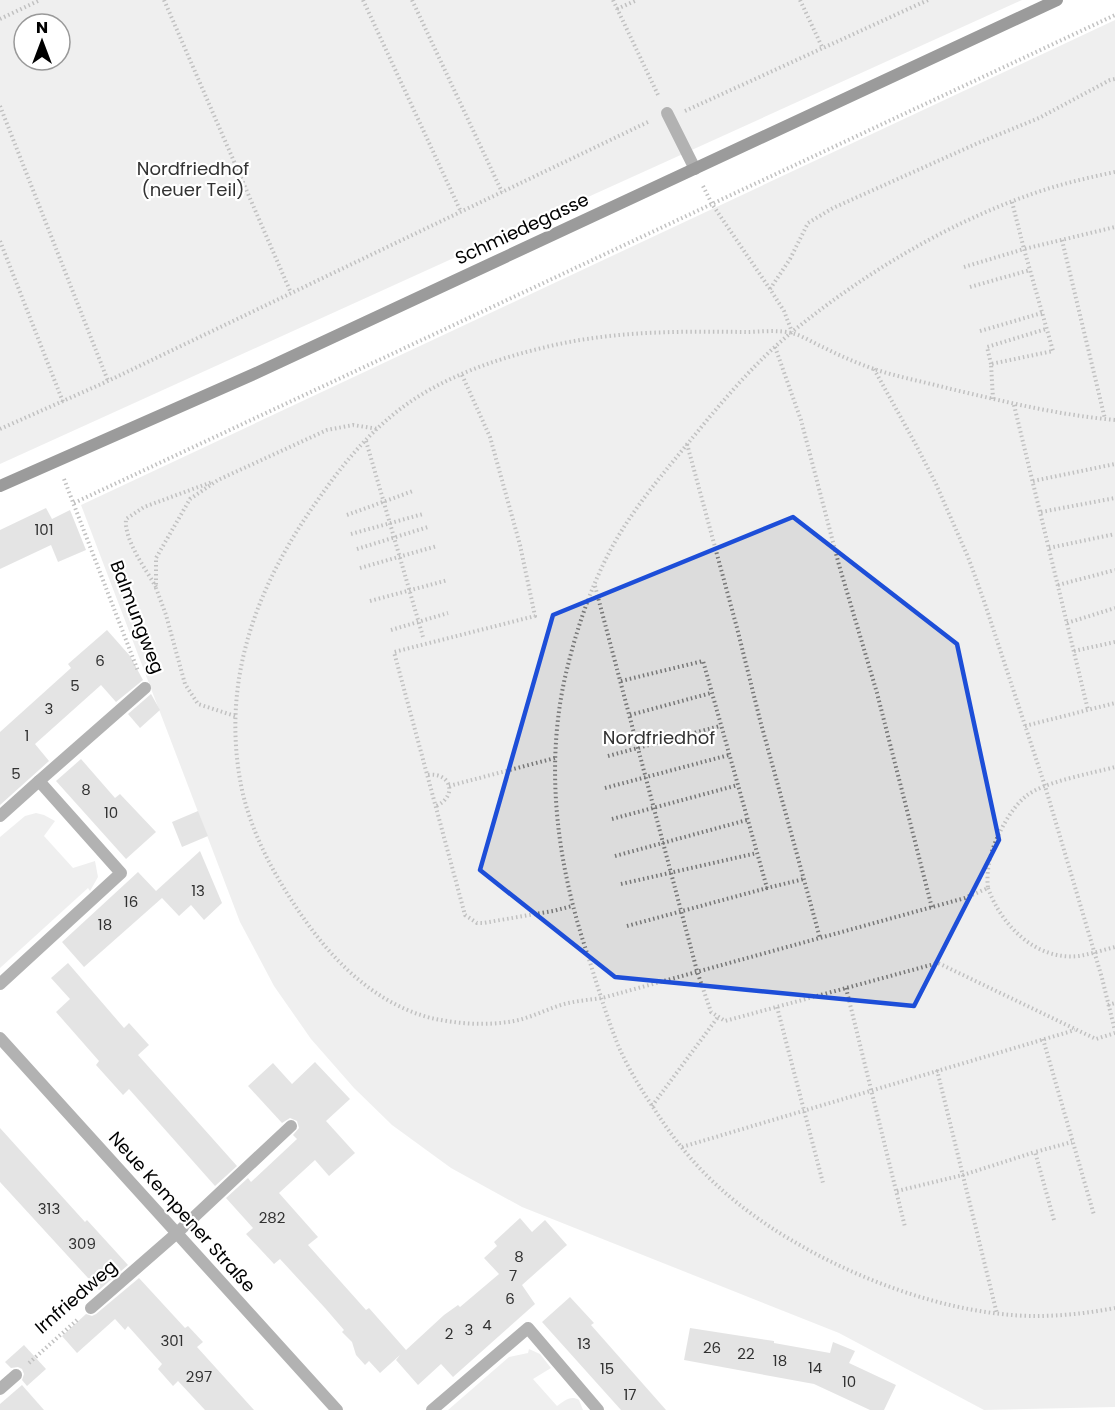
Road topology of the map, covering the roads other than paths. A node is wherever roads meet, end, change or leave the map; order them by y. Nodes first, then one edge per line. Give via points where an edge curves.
1 (1057, 0) edge
2 (667, 113) road end
3 (695, 169) junction
4 (0, 486) edge
5 (145, 688) road end
6 (39, 781) junction
7 (0, 816) edge
8 (0, 984) edge
9 (0, 1038) edge
10 (291, 1126) dead end
11 (177, 1233) junction
12 (91, 1308) road end
13 (16, 1375) road end
14 (0, 1389) edge
15 (337, 1410) edge
16 (432, 1410) edge
17 (598, 1410) edge

1 - 3 street, Schmiedegasse
2 - 3 street
3 - 4 street, Schmiedegasse via 254,374
5 - 6 street, Balmungweg
6 - 7 street, Balmungweg
6 - 8 street via 121,873
9 - 11 street, Neue Kempener Straße
10 - 11 street, Irnfriedweg
11 - 12 street, Irnfriedweg
11 - 15 street, Neue Kempener Straße
13 - 14 street
16 - 17 street via 528,1328

